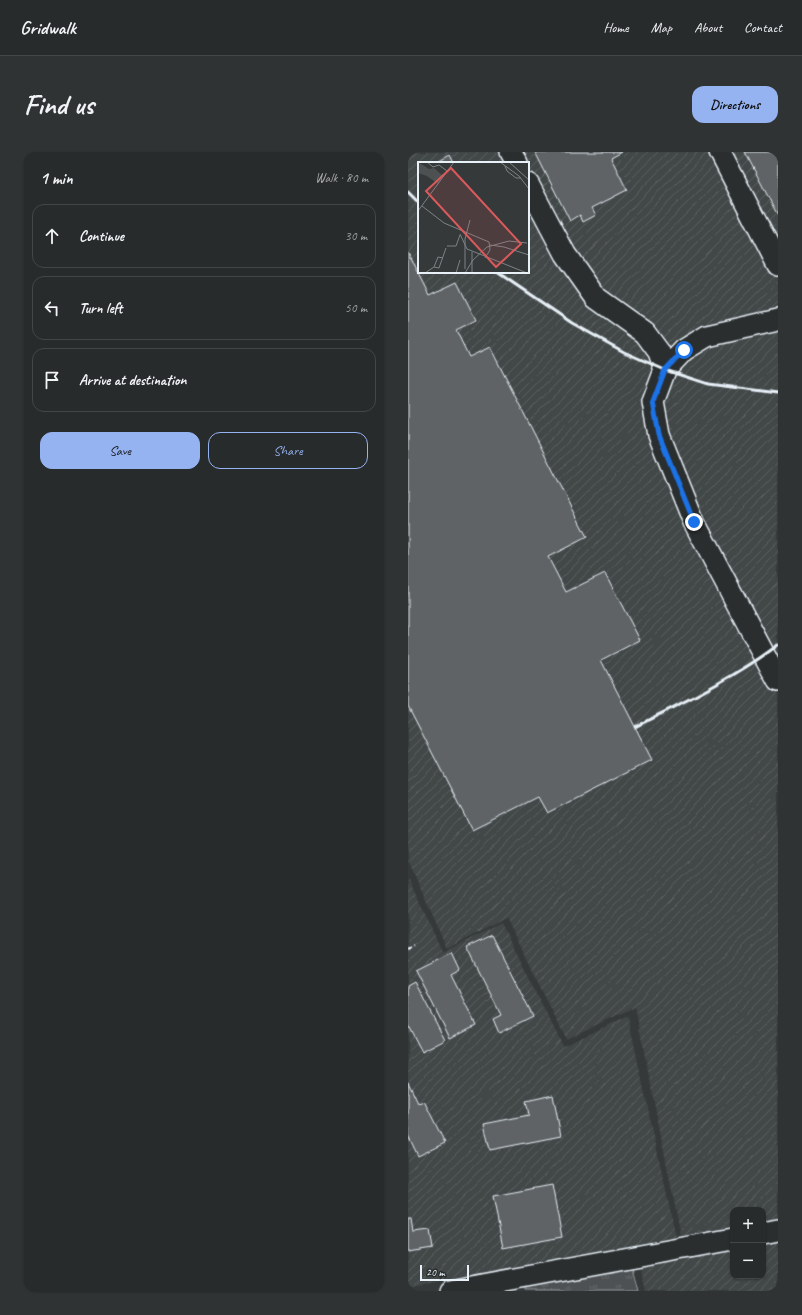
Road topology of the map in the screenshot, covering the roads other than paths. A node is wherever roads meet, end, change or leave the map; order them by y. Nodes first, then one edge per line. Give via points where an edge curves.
1 (511, 152) edge
2 (720, 152) edge
3 (516, 162) edge
4 (529, 186) edge
5 (778, 265) edge
6 (778, 320) edge
7 (665, 370) junction
8 (778, 681) edge
9 (778, 1230) edge
10 (766, 1232) edge
11 (730, 1240) edge
12 (455, 1291) edge

1 - 3 lane
2 - 5 lane
4 - 7 lane via 565,254 596,298 645,333 659,352
6 - 7 lane via 707,336 684,350
7 - 8 lane via 653,402 659,435 694,522
9 - 10 lane
11 - 12 lane

